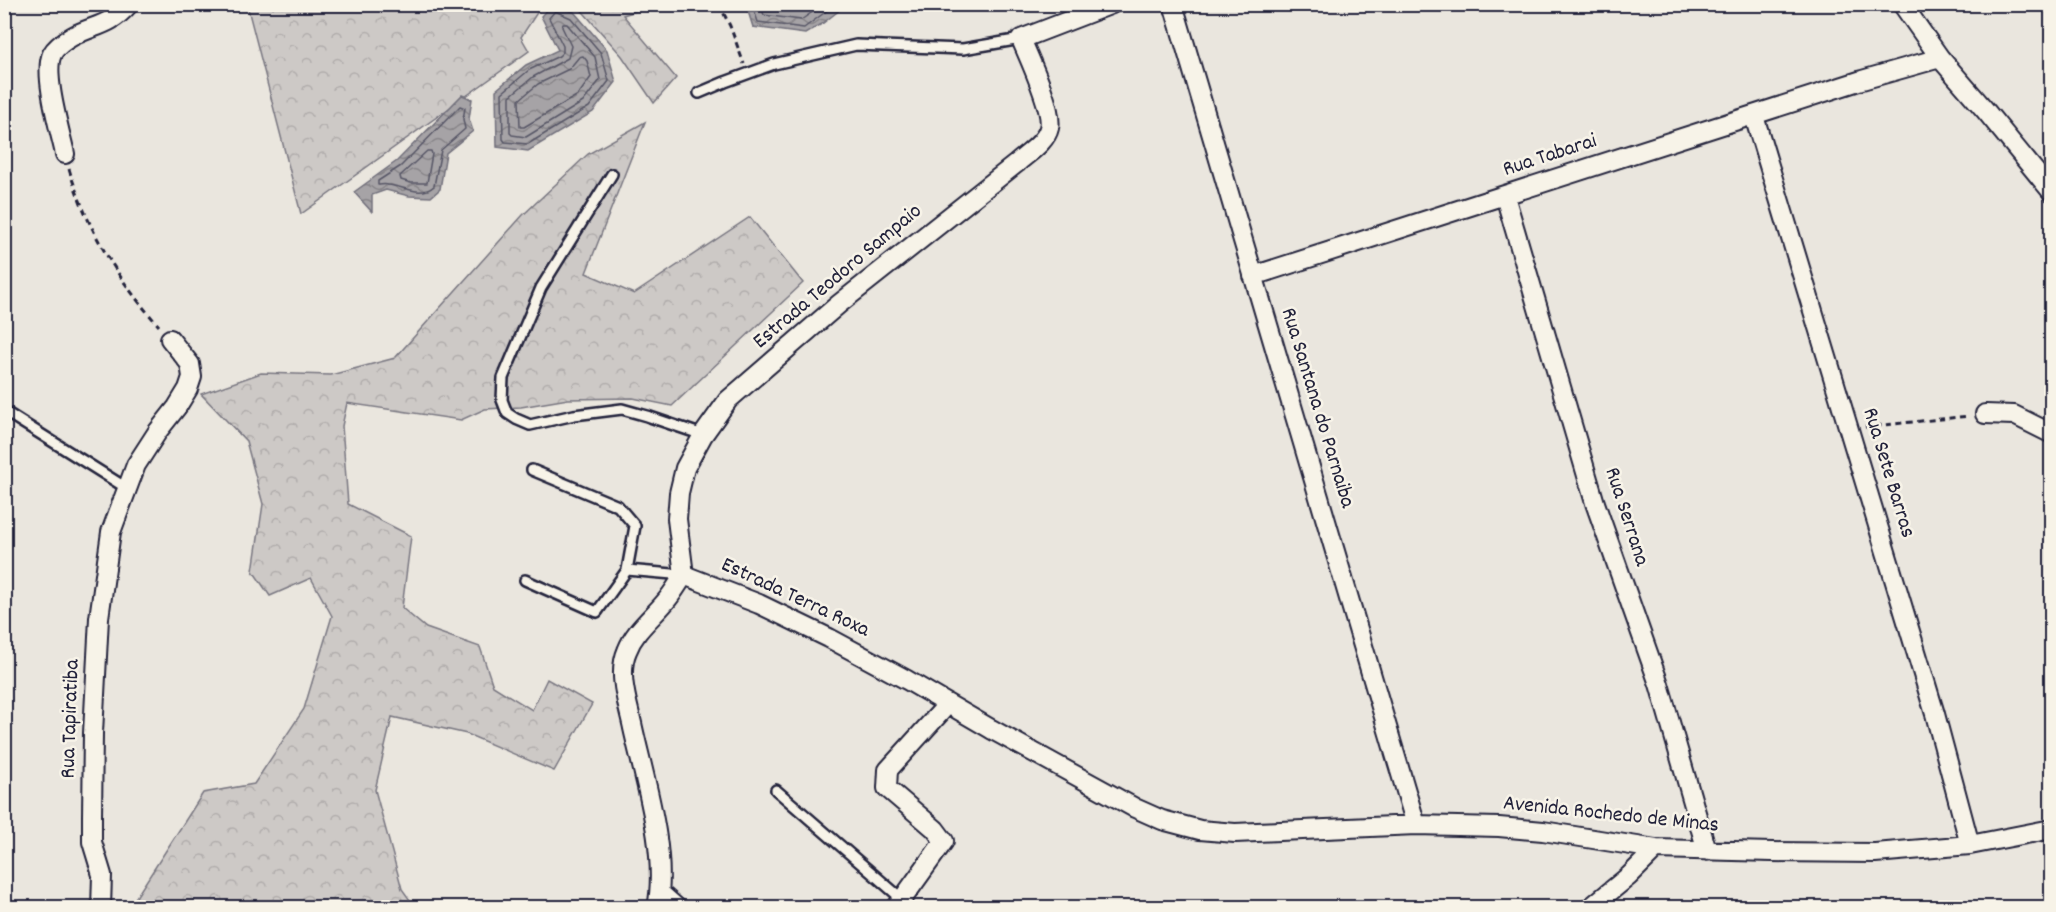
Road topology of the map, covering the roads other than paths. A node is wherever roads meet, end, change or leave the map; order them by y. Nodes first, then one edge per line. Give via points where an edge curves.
1 (129, 4) edge
2 (1112, 4) edge
3 (1173, 4) edge
4 (1902, 4) edge
5 (1021, 39) junction
6 (1940, 58) junction
7 (699, 93) dead end
8 (1754, 116) junction
9 (65, 154) road end
10 (612, 174) dead end
11 (2052, 192) edge
12 (1504, 196) junction
13 (1253, 276) junction
14 (170, 339) road end
15 (4, 411) edge
16 (1985, 414) road end
17 (2052, 434) edge
18 (703, 435) junction
19 (532, 470) dead end
20 (128, 489) junction
21 (627, 570) junction
22 (684, 575) junction
23 (525, 580) dead end
24 (948, 704) junction
25 (776, 790) dead end
26 (1416, 825) junction
27 (2052, 829) edge
28 (1200, 830) joint
29 (1970, 845) junction
30 (1656, 849) junction
31 (1707, 851) junction
32 (658, 900) edge
33 (899, 903) edge
34 (101, 908) edge
35 (677, 908) edge
36 (1590, 908) edge

1 - 9 street via 110,21 74,36 53,52 50,79
2 - 5 street
3 - 13 street, Rua Santana do Parnaiba
4 - 6 street
5 - 7 lane via 963,49 856,45 806,56
5 - 18 street, Estrada Teodoro Sampaio via 1047,110 1050,128 1044,139 839,304 728,400
6 - 8 street, Rua Tabarai
6 - 11 street
8 - 12 street, Rua Tabarai
8 - 29 street, Rua Sete Barras via 1935,714
10 - 18 lane via 541,288 503,378 502,399 507,412 530,425 622,409
12 - 13 street, Rua Tabarai
12 - 31 street, Rua Serrana via 1595,503 1659,684
13 - 26 street, Rua Santana do Parnaiba
14 - 20 street, Rua Tapiratiba via 190,364 192,376 177,407 136,465
15 - 20 lane
16 - 17 street via 2014,416
18 - 22 street, Estrada Teodoro Sampaio via 685,468 678,493 676,519
19 - 21 lane via 618,506 635,526
20 - 34 street, Rua Tapiratiba via 111,532 99,618 92,842 102,875
21 - 22 lane
21 - 23 lane via 597,612
22 - 24 street, Estrada Terra Roxa via 769,609
22 - 32 street, Estrada Terra Roxa via 638,630 622,670 660,868
24 - 28 street, Estrada Terra Roxa via 1135,808
24 - 33 street via 888,770 887,788 944,841
25 - 33 lane
26 - 28 street, Avenida Rochedo de Minas via 1280,832
26 - 30 street, Avenida Rochedo de Minas via 1542,831
27 - 29 street, Avenida Rochedo de Minas
29 - 31 street, Avenida Rochedo de Minas via 1875,853
30 - 31 street, Avenida Rochedo de Minas
30 - 36 street
32 - 35 street

